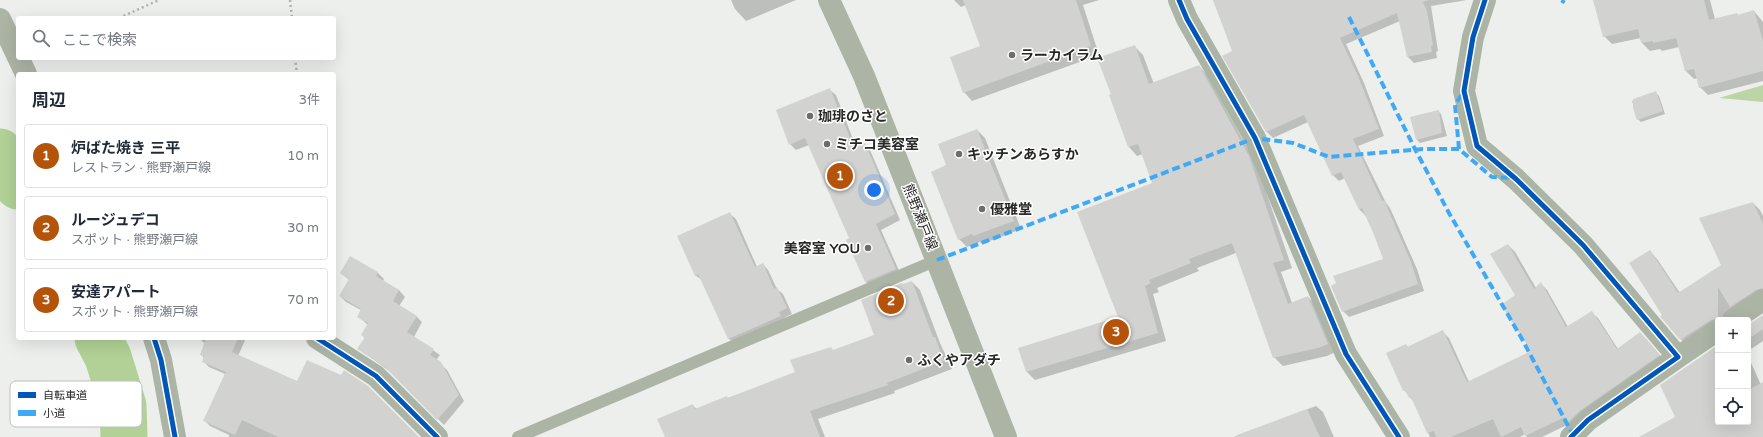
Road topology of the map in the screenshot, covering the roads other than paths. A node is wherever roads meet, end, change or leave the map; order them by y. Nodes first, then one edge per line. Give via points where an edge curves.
1 (829, 0) edge
2 (1179, 0) edge
3 (1485, 0) edge
4 (0, 19) edge
5 (16, 53) edge
6 (19, 60) edge
7 (25, 72) edge
8 (937, 260) junction
9 (1763, 300) edge
10 (1738, 317) edge
11 (1715, 332) edge
12 (155, 340) edge
13 (320, 340) edge
14 (1678, 357) junction
15 (175, 437) edge
16 (437, 437) edge
17 (518, 437) edge
18 (1006, 437) edge
19 (1399, 437) edge
20 (1571, 437) edge

1 - 8 main road, 熊野瀬戸線 via 864,76
2 - 19 street via 1187,19 1255,138 1346,354
3 - 14 street via 1473,37 1464,91 1477,146 1516,179 1583,245
4 - 5 street
6 - 7 street
8 - 17 lane
8 - 18 main road, 熊野瀬戸線
9 - 10 street
11 - 14 street
12 - 15 street via 161,360
13 - 16 street via 376,376
14 - 20 street via 1588,420

